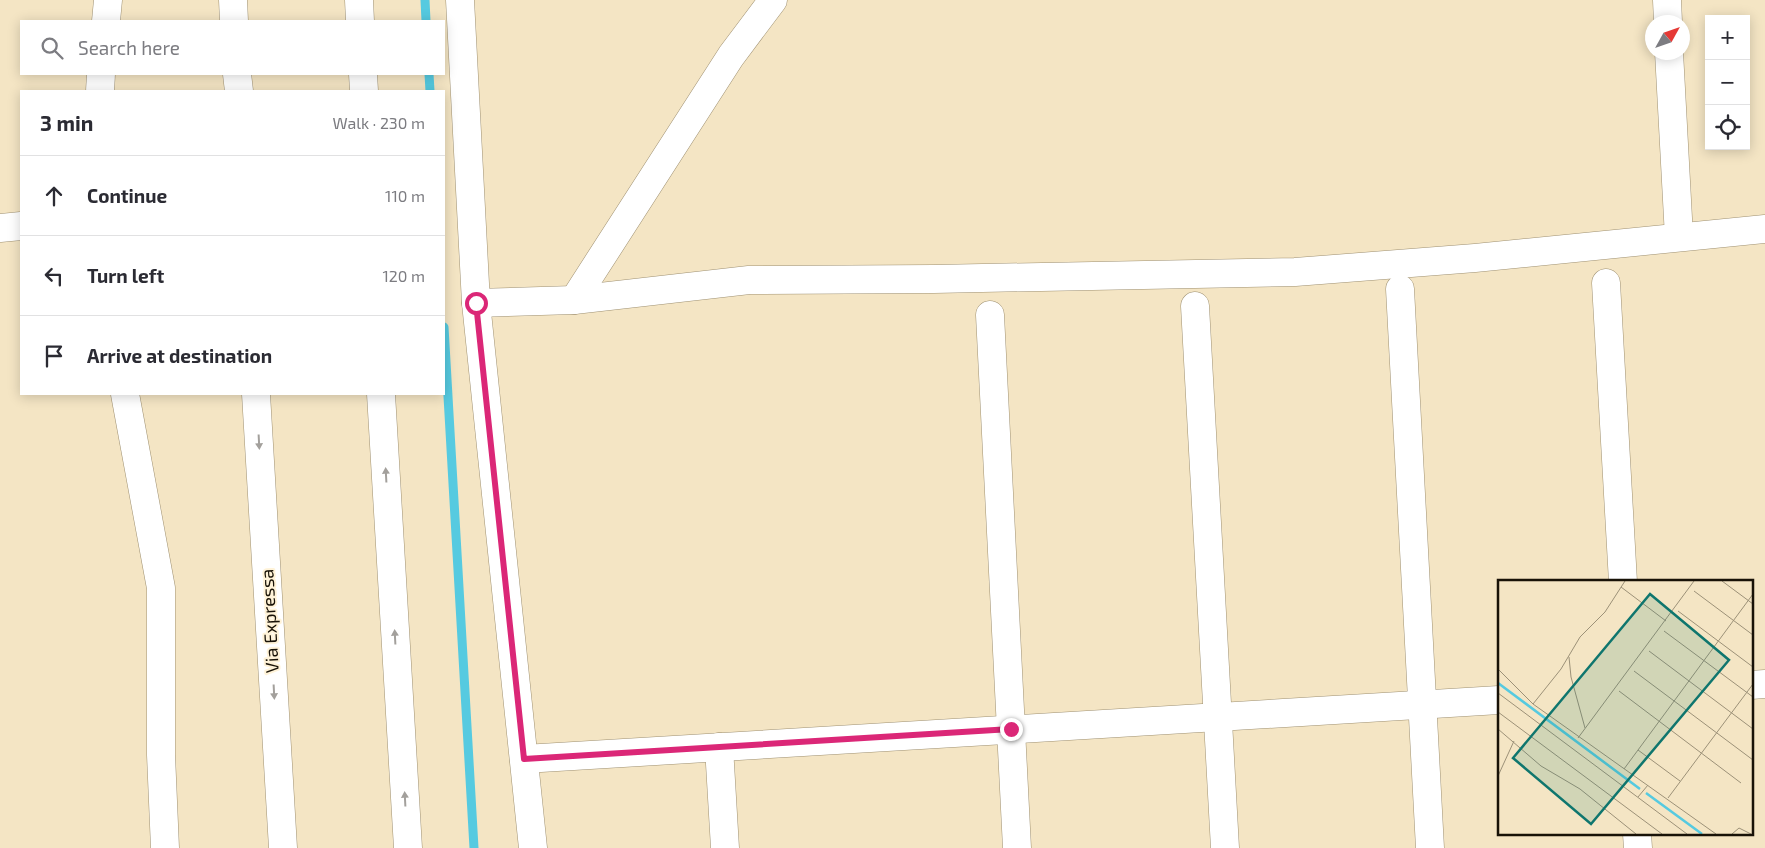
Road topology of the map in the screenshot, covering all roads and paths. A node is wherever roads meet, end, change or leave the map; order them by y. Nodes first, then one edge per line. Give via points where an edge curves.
1 (108, 0) edge
2 (233, 0) edge
3 (358, 0) edge
4 (460, 0) edge
5 (773, 0) edge
6 (1667, 0) edge
7 (1668, 15) edge
8 (106, 20) edge
9 (234, 20) edge
10 (360, 20) edge
11 (1669, 60) edge
12 (101, 75) edge
13 (238, 75) edge
14 (363, 75) edge
15 (100, 90) edge
16 (238, 90) edge
17 (364, 90) edge
18 (20, 226) edge
19 (0, 228) edge
20 (1765, 229) edge
21 (1679, 237) junction
22 (1606, 283) dead end
23 (1400, 289) dead end
24 (574, 300) junction
25 (476, 303) junction
26 (1195, 306) dead end
27 (990, 315) dead end
28 (125, 395) edge
29 (256, 395) edge
30 (381, 395) edge
31 (1623, 580) edge
32 (1765, 684) edge
33 (1752, 685) edge
34 (1498, 700) edge
35 (1422, 704) junction
36 (1218, 717) junction
37 (1011, 729) junction
38 (719, 747) junction
39 (524, 759) junction
40 (165, 848) edge
41 (283, 848) edge
42 (408, 848) edge
43 (533, 848) edge
44 (725, 848) edge
45 (1017, 848) edge
46 (1225, 848) edge
47 (1430, 848) edge

1 - 8 street
2 - 9 street
3 - 10 street
4 - 25 street
5 - 24 street via 732,56
6 - 7 street
11 - 21 street
12 - 15 street
13 - 16 street
14 - 17 street
18 - 19 street
20 - 21 street
21 - 24 street via 1295,272 749,280
22 - 31 street
23 - 35 street
24 - 25 street
25 - 39 street
26 - 36 street
27 - 37 street
28 - 40 street via 161,588 160,755
29 -> 41 street, Via Expressa
42 -> 30 street
32 - 33 street
34 - 35 street
35 - 36 street
35 - 47 street
36 - 37 street
36 - 46 street
37 - 38 street
37 - 45 street
38 - 39 street
38 - 44 street
39 - 43 street

